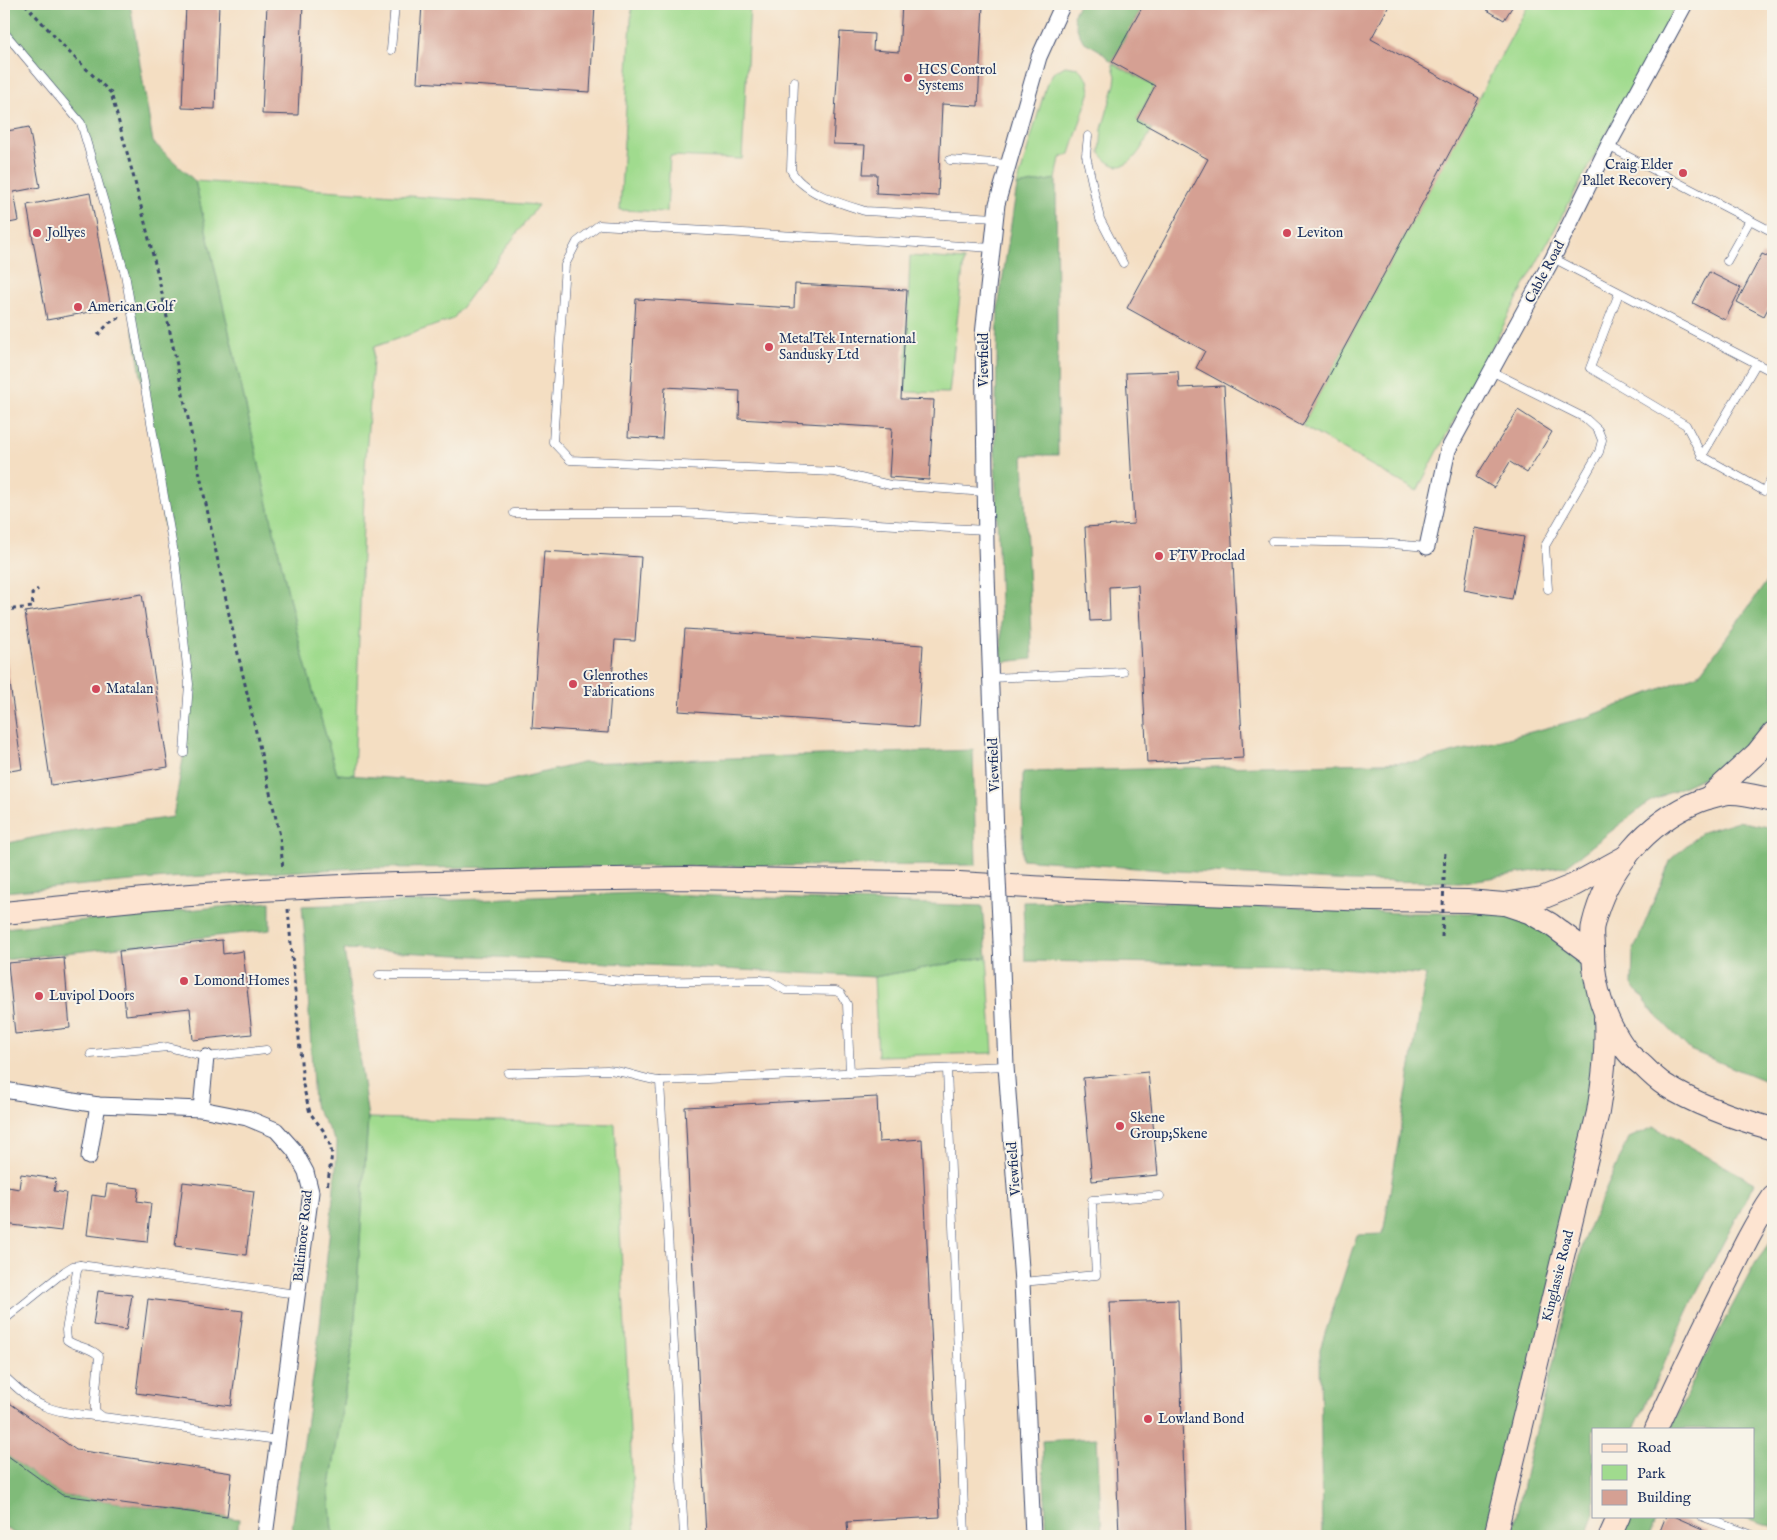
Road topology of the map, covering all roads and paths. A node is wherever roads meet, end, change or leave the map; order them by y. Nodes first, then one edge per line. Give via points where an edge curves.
1 (25, 4) edge
2 (395, 4) edge
3 (1063, 4) edge
4 (1685, 4) edge
5 (4, 32) edge
6 (391, 50) dead end
7 (794, 81) dead end
8 (1088, 136) dead end
9 (1608, 146) junction
10 (950, 160) dead end
11 (1009, 164) junction
12 (996, 218) junction
13 (1750, 220) junction
14 (1773, 232) edge
15 (992, 248) junction
16 (1554, 258) junction
17 (1727, 261) dead end
18 (1123, 263) dead end
19 (1619, 293) junction
20 (1756, 364) junction
21 (1491, 371) junction
22 (1773, 372) edge
23 (1702, 456) junction
24 (1773, 476) edge
25 (985, 492) junction
26 (514, 513) dead end
27 (986, 530) junction
28 (1272, 541) dead end
29 (1427, 547) joint
30 (38, 589) dead end
31 (1548, 589) dead end
32 (4, 610) edge
33 (1123, 672) dead end
34 (991, 678) junction
35 (1773, 733) edge
36 (184, 753) dead end
37 (1708, 798) junction
38 (1773, 800) edge
39 (1445, 850) dead end
40 (1627, 856) junction
41 (283, 871) dead end
42 (1504, 904) junction
43 (4, 914) edge
44 (1442, 937) dead end
45 (1592, 956) junction
46 (379, 975) dead end
47 (1605, 1014) junction
48 (266, 1050) dead end
49 (91, 1054) dead end
50 (206, 1057) junction
51 (1006, 1066) junction
52 (947, 1069) junction
53 (508, 1073) dead end
54 (850, 1073) junction
55 (660, 1081) junction
56 (4, 1090) edge
57 (98, 1105) junction
58 (201, 1109) junction
59 (1773, 1129) edge
60 (89, 1157) dead end
61 (1160, 1196) dead end
62 (1773, 1197) edge
63 (80, 1265) junction
64 (1022, 1282) junction
65 (297, 1294) junction
66 (4, 1320) edge
67 (4, 1376) edge
68 (104, 1417) junction
69 (1656, 1428) edge
70 (278, 1440) junction
71 (1618, 1518) edge
72 (1705, 1518) edge
73 (1736, 1533) edge
74 (265, 1536) edge
75 (684, 1536) edge
76 (965, 1536) edge
77 (1033, 1536) edge
78 (1495, 1536) edge
79 (1610, 1536) edge
80 (1756, 1536) edge

1 - 41 path via 110,93 160,284 230,620 280,836
2 - 6 lane
3 - 11 street, Viewfield via 1039,57
4 - 9 street, Cable Road
5 - 36 lane via 80,123 125,274 174,559 189,684
7 - 12 lane via 791,170 795,179 810,190 865,211
8 - 18 lane via 1086,154 1100,219
9 - 13 lane
9 - 16 street, Cable Road
10 - 11 lane
11 - 12 street, Viewfield
12 - 15 street, Viewfield
13 - 14 lane
13 - 17 lane
15 - 25 street, Viewfield via 983,334
15 - 25 lane via 598,225 577,242 565,265 552,442 570,460 835,472 890,485
16 - 19 lane
16 - 21 street, Cable Road
19 - 20 lane
19 - 23 lane via 1590,368 1686,425
20 - 22 lane
20 - 23 lane
21 - 29 street, Cable Road via 1448,450
21 - 31 lane via 1586,418 1598,430 1602,440 1599,452 1545,546
23 - 24 lane via 1764,491
25 - 27 street, Viewfield
26 - 27 lane via 681,513
27 - 34 street, Viewfield
28 - 29 lane
30 - 32 path via 32,594 34,607
33 - 34 lane
34 - 51 street, Viewfield, bridge
35 - 37 main road via 1757,753
37 - 38 main road via 1728,793
37 - 40 main road via 1667,817 1647,832
39 - 44 path, bridge
40 - 42 main road via 1550,895
40 - 45 main road via 1610,883 1592,927
42 - 43 main road via 959,883 684,878 288,888
42 - 45 main road via 1529,912 1550,924
45 - 47 main road via 1596,991
46 - 54 lane via 566,976 628,982 760,980 770,981 785,990 836,991 847,1004
47 - 59 main road via 1626,1052 1665,1085 1728,1115
47 - 78 main road, Kinglassie Road via 1606,1056 1598,1112
48 - 50 lane
49 - 50 lane via 168,1047
50 - 58 street
51 - 52 lane
51 - 64 street, Viewfield
52 - 54 lane
52 - 76 lane
53 - 55 lane via 607,1070
54 - 55 lane
55 - 75 lane
56 - 57 street, Baltimore Road
57 - 58 street, Baltimore Road
57 - 60 street
58 - 65 street, Baltimore Road via 247,1118 276,1130 294,1150 306,1172 310,1192
61 - 64 lane via 1092,1200 1096,1275
62 - 69 main road via 1760,1215 1694,1345
63 - 65 lane
63 - 66 lane via 65,1271
63 - 68 lane via 66,1340 95,1351 99,1356 94,1402 96,1411
64 - 77 street, Viewfield
65 - 70 street, Baltimore Road
67 - 68 lane via 42,1406
68 - 70 lane
70 - 74 street, Baltimore Road
71 - 79 main road
72 - 73 lane
73 - 80 lane

